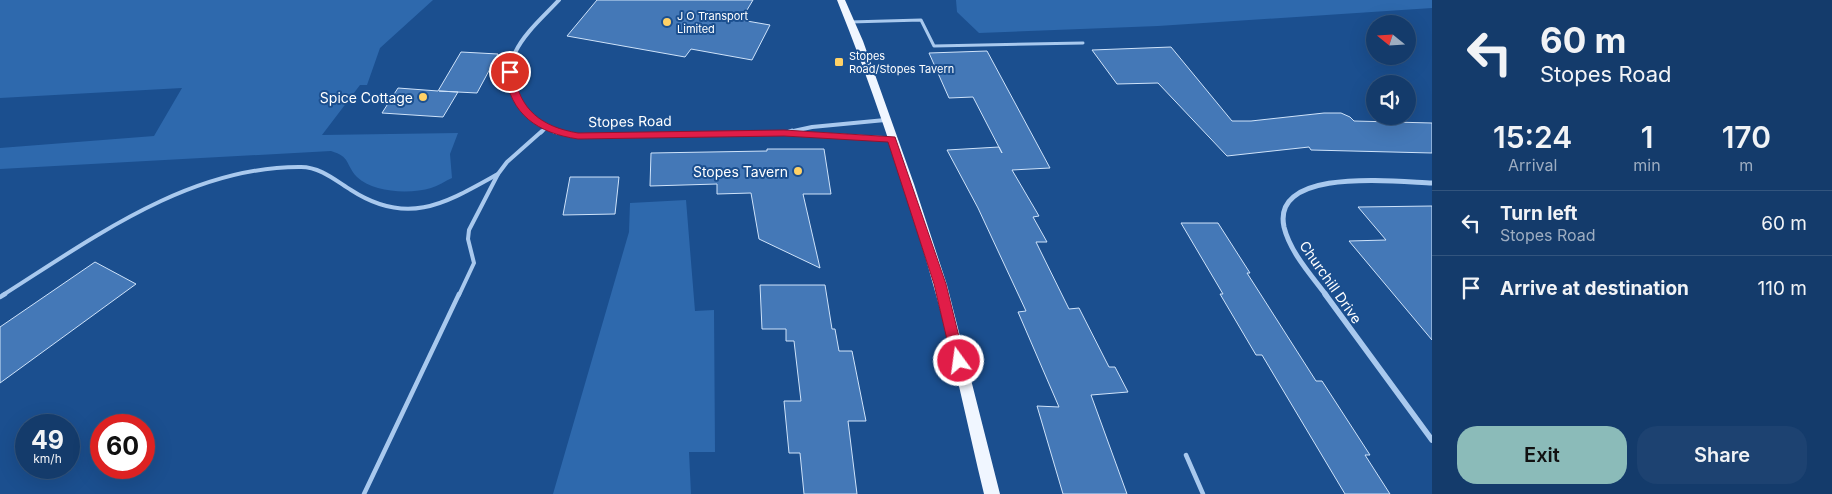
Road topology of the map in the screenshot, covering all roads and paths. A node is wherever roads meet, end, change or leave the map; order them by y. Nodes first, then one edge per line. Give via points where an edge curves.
1 (559, 0) edge
2 (841, 0) edge
3 (850, 22) junction
4 (1083, 44) dead end
5 (885, 120) junction
6 (546, 128) junction
7 (784, 133) junction
8 (892, 139) junction
9 (498, 174) junction
10 (1432, 183) edge
11 (0, 297) edge
12 (1432, 440) edge
13 (1186, 455) dead end
14 (364, 494) edge
15 (992, 494) edge
16 (1203, 494) edge

1 - 6 street, Stopes Road via 530,30 514,54 510,72 512,88 529,116
2 - 3 main road
3 - 4 lane via 921,20 934,46
3 - 5 main road
5 - 7 street, Stopes Road
5 - 8 main road
6 - 7 street, Stopes Road via 578,136
6 - 9 lane
7 - 8 street, Stopes Road
8 - 15 main road via 940,284
9 - 11 lane via 433,208 413,210 369,203 326,174 303,166 268,168 218,179 177,194 128,218
9 - 14 lane via 469,230 474,263
10 - 12 street, Churchill Drive via 1332,183 1307,187 1291,198 1284,214 1286,233 1302,262
13 - 16 lane

